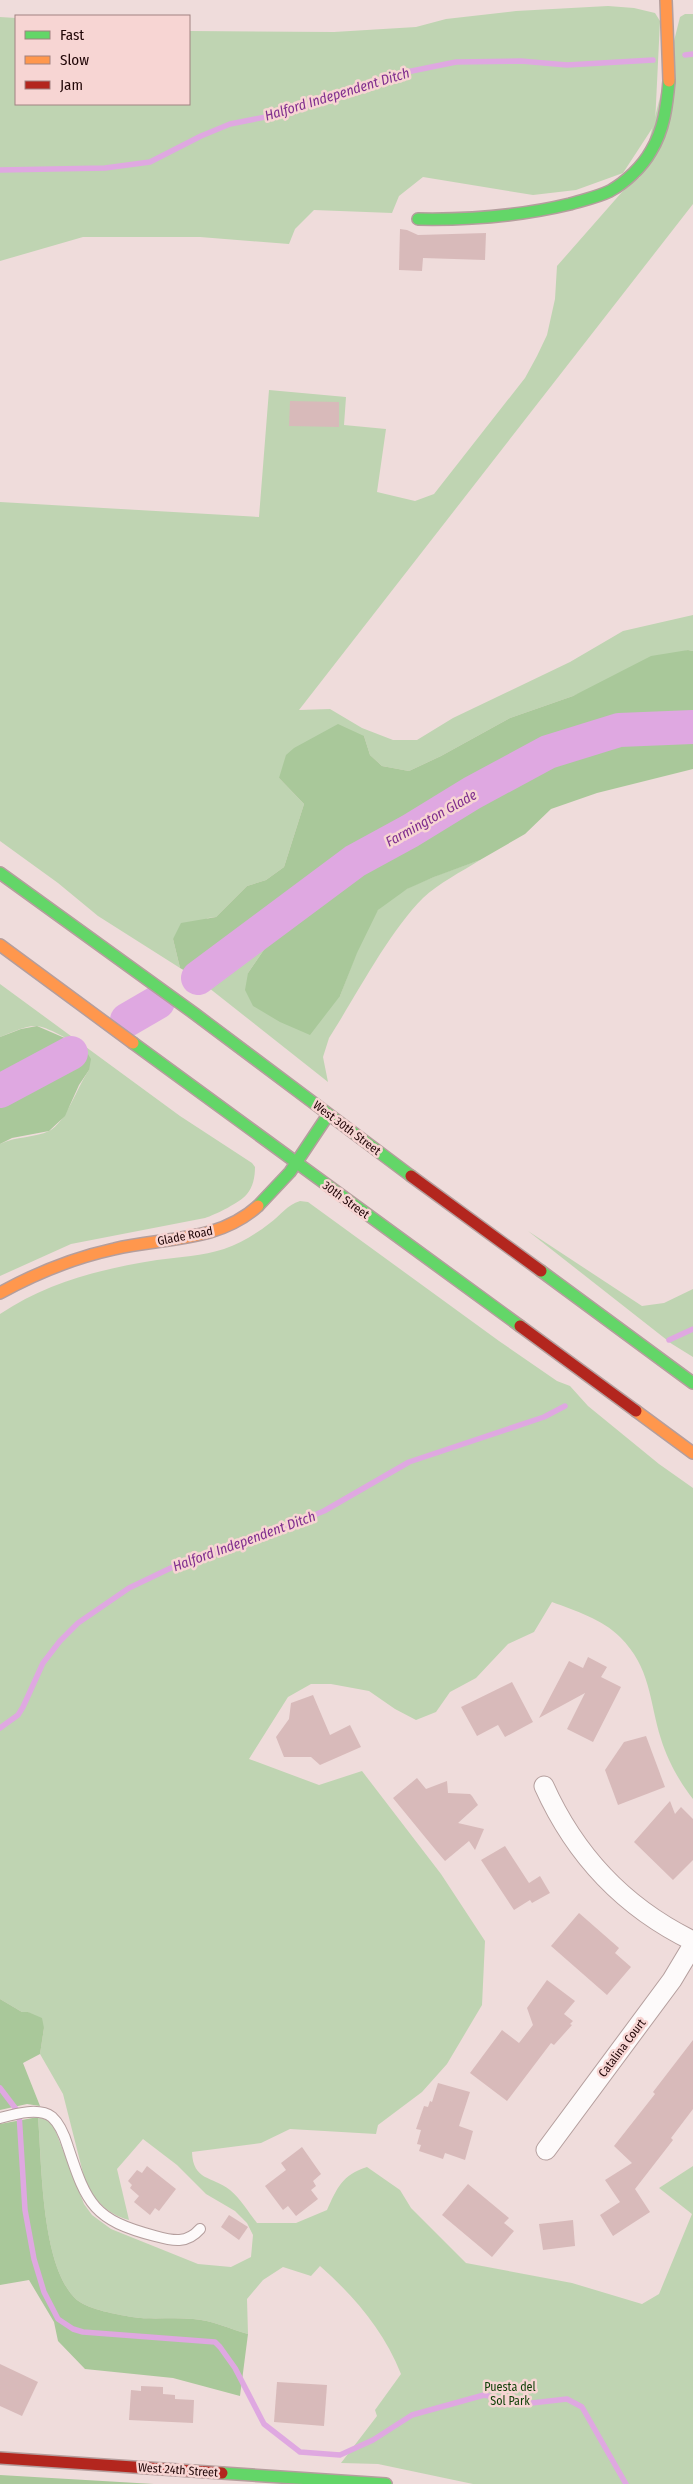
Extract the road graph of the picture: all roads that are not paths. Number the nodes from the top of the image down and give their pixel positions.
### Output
1 (666, 0) edge
2 (418, 219) dead end
3 (0, 873) edge
4 (0, 945) edge
5 (328, 1115) junction
6 (296, 1164) junction
7 (0, 1293) edge
8 (693, 1383) edge
9 (693, 1453) edge
10 (544, 1786) dead end
11 (693, 1943) edge
12 (0, 2118) edge
13 (546, 2150) dead end
14 (200, 2229) dead end
15 (0, 2458) edge
16 (386, 2484) edge

1 - 2 main road
3 - 5 main road, West 30th Street
4 - 6 main road, 30th Street
5 - 6 main road, Glade Road
5 - 8 main road, West 30th Street
6 - 7 main road, Glade Road
6 - 9 main road, 30th Street
10 - 11 street
11 - 13 street, Catalina Court
12 - 14 lane
15 - 16 main road, West 24th Street

